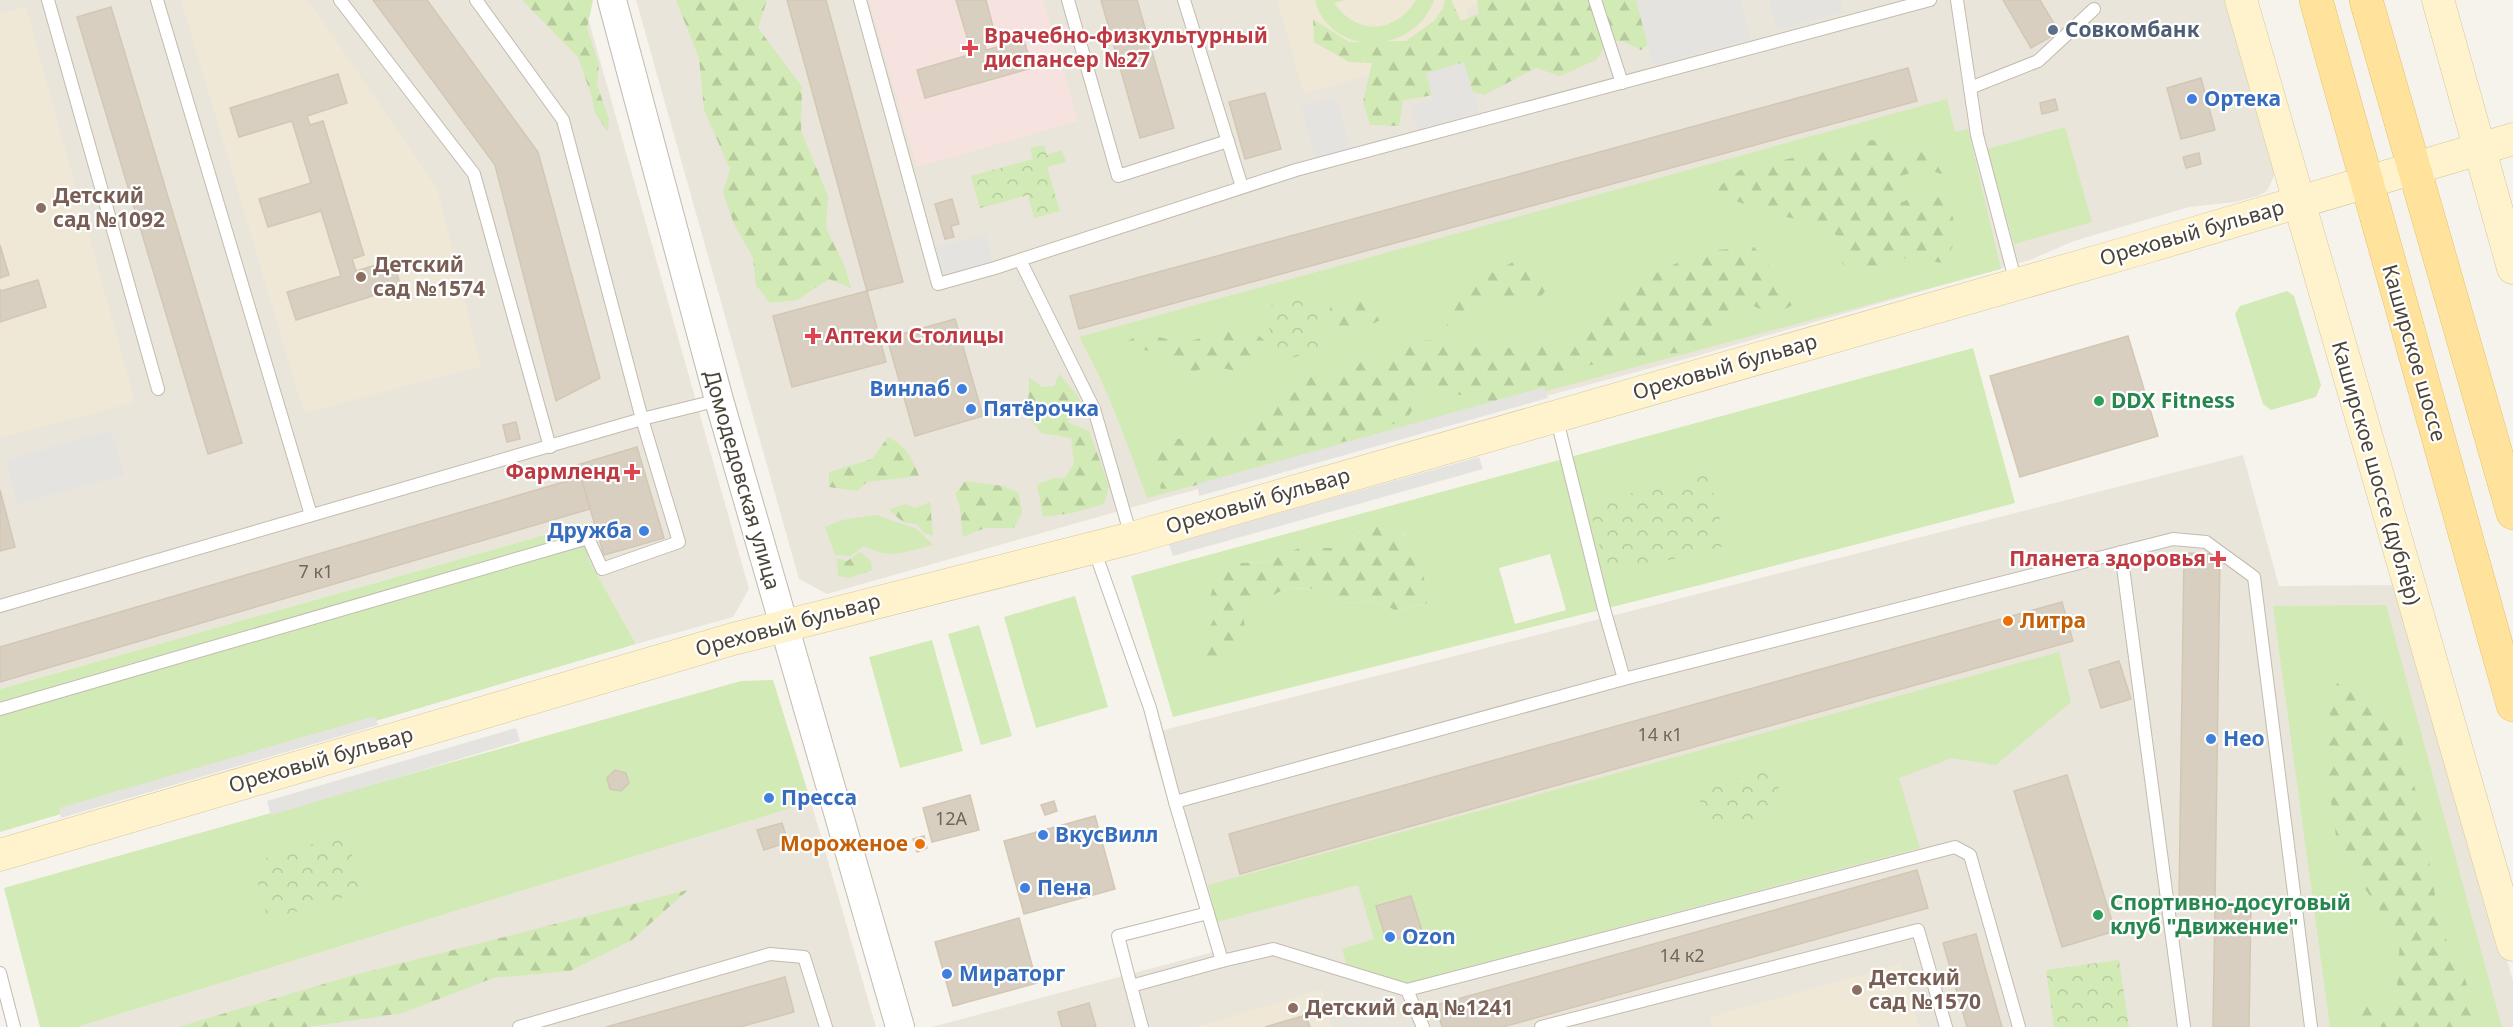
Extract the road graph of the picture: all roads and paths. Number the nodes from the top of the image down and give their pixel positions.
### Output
1 (48, 0) edge
2 (158, 0) edge
3 (340, 0) edge
4 (476, 0) edge
5 (612, 0) edge
6 (860, 0) edge
7 (1068, 0) edge
8 (1184, 0) edge
9 (1595, 0) edge
10 (1930, 0) edge
11 (1957, 0) edge
12 (2241, 0) edge
13 (2316, 0) edge
14 (2366, 0) edge
15 (2438, 0) edge
16 (2094, 9) dead end
17 (1622, 82) junction
18 (1970, 88) junction
19 (2513, 139) edge
20 (1228, 141) junction
21 (2479, 149) junction
22 (2414, 167) junction
23 (2366, 182) junction
24 (1242, 187) junction
25 (2297, 202) junction
26 (1020, 260) junction
27 (2513, 268) edge
28 (2016, 284) junction
29 (158, 389) dead end
30 (719, 400) junction
31 (1556, 415) junction
32 (642, 419) junction
33 (550, 447) junction
34 (2513, 513) edge
35 (311, 515) junction
36 (1132, 538) junction
37 (1093, 548) junction
38 (2121, 552) junction
39 (0, 606) edge
40 (783, 626) junction
41 (1624, 679) junction
42 (2513, 705) edge
43 (0, 709) edge
44 (1175, 802) junction
45 (0, 855) edge
46 (1208, 913) junction
47 (2513, 945) edge
48 (1222, 960) junction
49 (0, 973) edge
50 (1131, 986) junction
51 (1407, 990) junction
52 (14, 1027) edge
53 (519, 1027) edge
54 (826, 1027) edge
55 (900, 1027) edge
56 (1142, 1027) edge
57 (1423, 1027) edge
58 (1541, 1027) edge
59 (1946, 1027) edge
60 (2019, 1027) edge
61 (2184, 1027) edge
62 (2311, 1027) edge

1 - 29 lane
2 - 35 lane
3 - 33 lane
4 - 32 lane
5 - 30 street, Домодедовская улица
6 - 26 lane
7 - 20 lane
8 - 20 lane
9 - 17 lane
10 - 17 lane
11 - 18 lane
12 - 25 main road, Каширское шоссе (дублёр)
13 - 23 main road, Каширское шоссе
14 - 22 main road
15 - 21 main road
16 - 18 lane
17 - 24 lane
18 - 28 lane
19 - 21 main road, Ореховый бульвар
20 - 24 lane
21 - 22 main road, Ореховый бульвар
21 - 27 main road
22 - 23 main road, Ореховый бульвар
22 - 34 main road
23 - 25 main road, Ореховый бульвар
23 - 42 main road, Каширское шоссе
24 - 26 lane
25 - 28 main road, Ореховый бульвар
25 - 47 main road, Каширское шоссе (дублёр)
26 - 36 lane
28 - 31 main road, Ореховый бульвар
30 - 32 lane
30 - 40 street, Домодедовская улица
31 - 36 main road, Ореховый бульвар
31 - 41 lane
32 - 33 lane
32 - 43 lane
33 - 35 lane
35 - 39 lane
36 - 37 main road, Ореховый бульвар
37 - 40 main road, Ореховый бульвар
37 - 44 lane
38 - 41 lane
38 - 61 lane
38 - 62 lane
40 - 45 main road, Ореховый бульвар
40 - 55 street, Домодедовская улица
41 - 44 lane
44 - 46 lane
46 - 48 lane
46 - 50 lane
48 - 50 lane
48 - 51 lane
49 - 52 lane
50 - 56 lane
51 - 57 lane
51 - 60 lane
53 - 54 lane
58 - 59 lane

